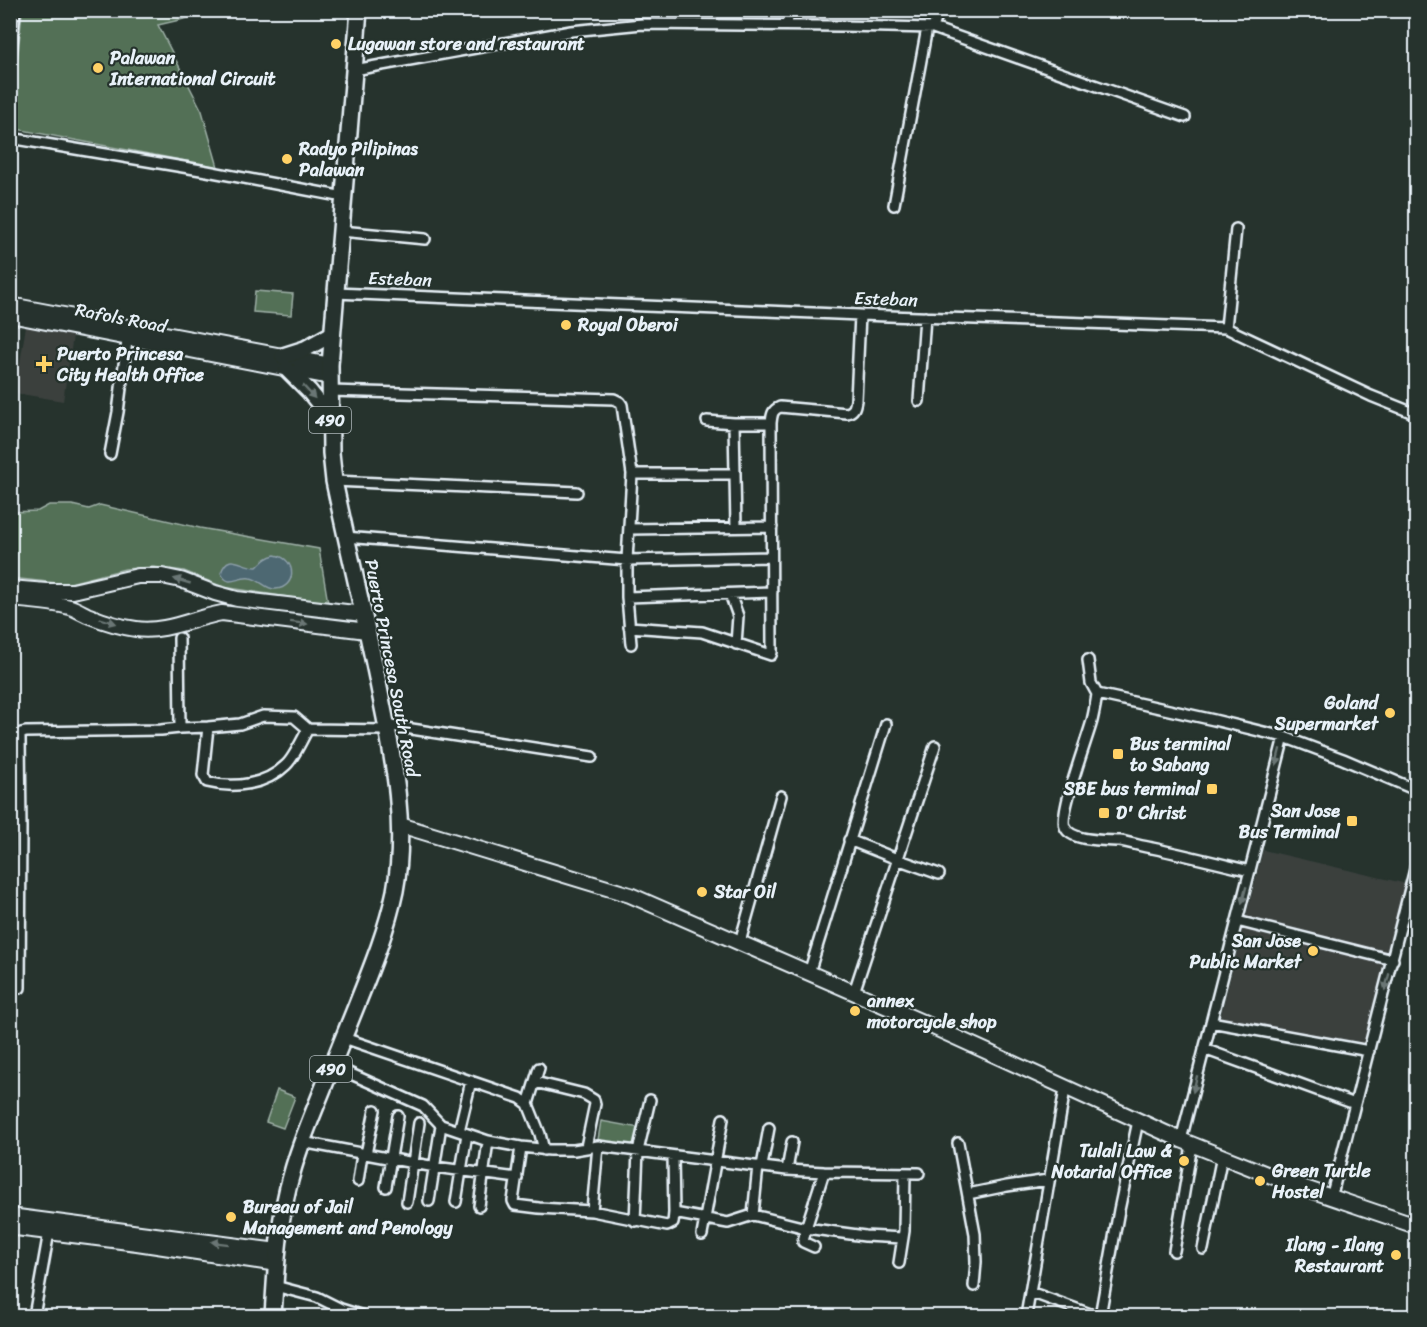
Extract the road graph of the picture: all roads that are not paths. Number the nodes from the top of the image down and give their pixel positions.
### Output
1 (15, 10) edge
2 (359, 10) edge
3 (789, 10) edge
4 (939, 10) edge
5 (788, 25) junction
6 (930, 28) junction
7 (12, 40) edge
8 (10, 65) edge
9 (354, 70) junction
10 (1185, 117) dead end
11 (10, 138) edge
12 (344, 196) junction
13 (894, 206) dead end
14 (1236, 229) dead end
15 (341, 231) junction
16 (425, 239) dead end
17 (335, 293) junction
18 (10, 305) edge
19 (10, 315) edge
20 (860, 315) junction
21 (925, 317) junction
22 (1226, 328) junction
23 (128, 332) junction
24 (332, 334) junction
25 (285, 362) junction
26 (330, 378) junction
27 (919, 401) dead end
28 (1416, 414) edge
29 (330, 417) junction
30 (707, 421) dead end
31 (734, 423) junction
32 (771, 423) junction
33 (110, 454) dead end
34 (632, 474) junction
35 (735, 474) junction
36 (334, 481) junction
37 (577, 492) dead end
38 (736, 526) junction
39 (772, 527) junction
40 (628, 529) junction
41 (345, 537) junction
42 (771, 557) junction
43 (627, 560) junction
44 (10, 588) edge
45 (73, 591) junction
46 (772, 592) junction
47 (216, 593) junction
48 (730, 594) junction
49 (627, 597) junction
50 (10, 599) edge
51 (72, 608) junction
52 (363, 614) junction
53 (212, 615) junction
54 (629, 627) junction
55 (367, 631) junction
56 (179, 638) dead end
57 (631, 644) dead end
58 (736, 644) junction
59 (1088, 660) dead end
60 (1097, 694) junction
61 (886, 724) dead end
62 (208, 727) junction
63 (387, 727) junction
64 (180, 728) junction
65 (308, 729) junction
66 (1284, 737) junction
67 (935, 746) dead end
68 (592, 757) dead end
69 (1416, 790) edge
70 (781, 796) dead end
71 (400, 825) junction
72 (21, 828) junction
73 (10, 829) edge
74 (849, 840) junction
75 (897, 859) junction
76 (1416, 865) edge
77 (1250, 872) junction
78 (939, 874) dead end
79 (10, 880) edge
80 (14, 899) edge
81 (1237, 921) junction
82 (740, 942) junction
83 (1393, 960) junction
84 (809, 973) junction
85 (20, 988) dead end
86 (854, 992) junction
87 (1211, 1022) junction
88 (344, 1038) junction
89 (1204, 1049) junction
90 (1369, 1051) junction
91 (333, 1065) junction
92 (539, 1068) dead end
93 (471, 1081) junction
94 (535, 1082) junction
95 (1065, 1089) junction
96 (650, 1100) dead end
97 (528, 1104) junction
98 (1355, 1104) junction
99 (375, 1110) dead end
100 (398, 1116) dead end
101 (723, 1119) dead end
102 (1138, 1121) junction
103 (419, 1123) dead end
104 (441, 1125) junction
105 (769, 1128) dead end
106 (463, 1132) junction
107 (488, 1141) junction
108 (302, 1142) junction
109 (792, 1142) dead end
110 (958, 1143) dead end
111 (1186, 1143) junction
112 (598, 1146) junction
113 (521, 1147) junction
114 (586, 1147) junction
115 (544, 1150) junction
116 (639, 1151) junction
117 (364, 1154) junction
118 (673, 1156) junction
119 (1222, 1156) junction
120 (390, 1158) junction
121 (716, 1162) junction
122 (412, 1163) junction
123 (760, 1166) junction
124 (435, 1167) junction
125 (787, 1170) junction
126 (461, 1171) junction
127 (824, 1172) junction
128 (919, 1173) dead end
129 (483, 1174) junction
130 (905, 1174) junction
131 (517, 1178) junction
132 (1048, 1180) junction
133 (358, 1181) dead end
134 (386, 1187) dead end
135 (968, 1194) junction
136 (1331, 1198) junction
137 (429, 1201) dead end
138 (407, 1202) dead end
139 (456, 1202) dead end
140 (479, 1206) dead end
141 (592, 1211) junction
142 (674, 1214) junction
143 (753, 1215) junction
144 (10, 1216) edge
145 (704, 1218) junction
146 (635, 1221) junction
147 (1416, 1226) edge
148 (806, 1228) junction
149 (10, 1230) edge
150 (49, 1232) junction
151 (702, 1235) dead end
152 (903, 1238) junction
153 (814, 1247) dead end
154 (1203, 1249) dead end
155 (1174, 1251) dead end
156 (277, 1258) junction
157 (899, 1263) dead end
158 (275, 1286) junction
159 (974, 1286) dead end
160 (1030, 1292) junction
161 (34, 1317) edge
162 (273, 1317) edge
163 (363, 1317) edge
164 (1026, 1317) edge
165 (1098, 1317) edge

1 - 7 street
2 - 9 main road, Puerto Princesa South Road / 490
3 - 5 street
4 - 6 street
5 - 6 street
5 - 9 street
6 - 10 street
6 - 13 street
7 - 8 street
9 - 12 main road, Puerto Princesa South Road / 490
11 - 12 street
12 - 15 main road, Puerto Princesa South Road / 490
14 - 22 street
15 - 16 street
15 - 17 main road, Puerto Princesa South Road / 490
17 - 20 street, Esteban
17 - 24 main road, Puerto Princesa South Road / 490
18 - 23 street, Rafols Road
19 - 23 street, Rafols Road
20 - 21 street, Esteban
20 - 32 street
21 - 22 street, Esteban
21 - 27 street
22 - 28 street, Esteban
23 - 25 street, Rafols Road
23 - 33 street
24 - 25 main road
24 - 26 main road, Puerto Princesa South Road / 490
25 - 26 street, Rafols Road
25 -> 29 main road
26 - 29 main road, Puerto Princesa South Road / 490
26 - 34 street
29 - 36 main road, Puerto Princesa South Road / 490
30 - 31 street
31 - 32 street
31 - 35 street
32 - 39 street
34 - 35 street
34 - 40 street
35 - 38 street
36 - 37 street
36 - 41 main road, Puerto Princesa South Road / 490
38 - 39 street
38 - 40 street
39 - 42 street
40 - 43 street
41 - 43 street
41 - 52 main road, Puerto Princesa South Road / 490
42 - 43 street
42 - 46 street
43 - 49 street
44 - 45 street
47 -> 45 street
45 - 51 street
46 - 48 street
46 - 58 street
47 - 52 street
47 - 53 street
48 - 49 street
48 - 58 street
49 - 54 street
50 - 51 street
51 -> 53 street
52 - 55 main road, Puerto Princesa South Road / 490
53 -> 55 street
54 - 57 street
54 - 58 street
55 - 63 main road, Puerto Princesa South Road / 490
56 - 64 street
59 - 60 street
60 - 66 street
60 - 77 street
61 - 74 street
62 - 64 street
62 - 65 street
62 - 65 street
63 - 65 street
63 - 68 street
63 - 71 main road, Puerto Princesa South Road / 490
64 - 72 street
66 - 69 street
66 -> 77 street
67 - 75 street
70 - 82 street
71 - 82 street
71 - 88 main road, Puerto Princesa South Road / 490
72 - 73 street
72 - 80 street
74 - 75 street
74 - 84 street
75 - 78 street
75 - 86 street
76 - 83 street
77 -> 81 street
79 - 80 street
80 - 85 street
81 - 83 street
81 - 87 street
82 - 84 street
83 -> 90 street
84 - 86 street
86 - 95 street
87 - 89 street
87 - 90 street
88 - 91 main road, Puerto Princesa South Road / 490
88 - 93 street
89 - 98 street
89 -> 111 street
90 - 98 street
91 - 104 street
91 - 108 main road, Puerto Princesa South Road / 490
92 - 94 street
93 - 97 street
93 - 106 street
94 - 97 street
94 - 114 street
95 - 102 street
95 - 132 street
96 - 116 street
97 - 115 street
98 - 136 street
99 - 117 street
100 - 120 street
101 - 121 street
102 - 111 street
102 - 165 street
103 - 122 street
104 - 106 street
104 - 124 street
105 - 123 street
106 - 107 street
106 - 126 street
107 - 113 street
107 - 129 street
108 - 117 street
108 - 156 main road, Puerto Princesa South Road / 490
109 - 125 street
110 - 135 street
111 - 119 street
111 - 155 street
112 - 114 street
112 - 116 street
112 - 141 street
113 - 115 street
113 - 131 street
114 - 115 street
116 - 118 street
116 - 146 street
117 - 120 street
117 - 133 street
118 - 121 street
118 - 142 street
119 - 136 street
119 - 154 street
120 - 122 street
120 - 134 street
121 - 123 street
121 - 145 street
122 - 124 street
122 - 138 street
123 - 125 street
123 - 143 street
124 - 126 street
124 - 137 street
125 - 127 street
126 - 129 street
126 - 139 street
127 - 130 street
127 - 148 street
128 - 130 street
129 - 131 street
129 - 140 street
130 - 152 street
131 - 141 street
132 - 135 street
132 - 160 street
135 - 159 street
136 - 147 street
141 - 146 street
142 - 145 street
142 - 146 street
143 - 145 street
143 - 148 street
156 -> 144 street
145 - 151 street
148 - 152 street
148 - 153 street
149 - 150 street
150 - 156 street
150 - 161 street
152 - 157 street
156 - 158 main road, Puerto Princesa South Road / 490
158 - 162 main road, Puerto Princesa South Road / 490
158 - 163 street
160 - 164 street
160 - 165 street

